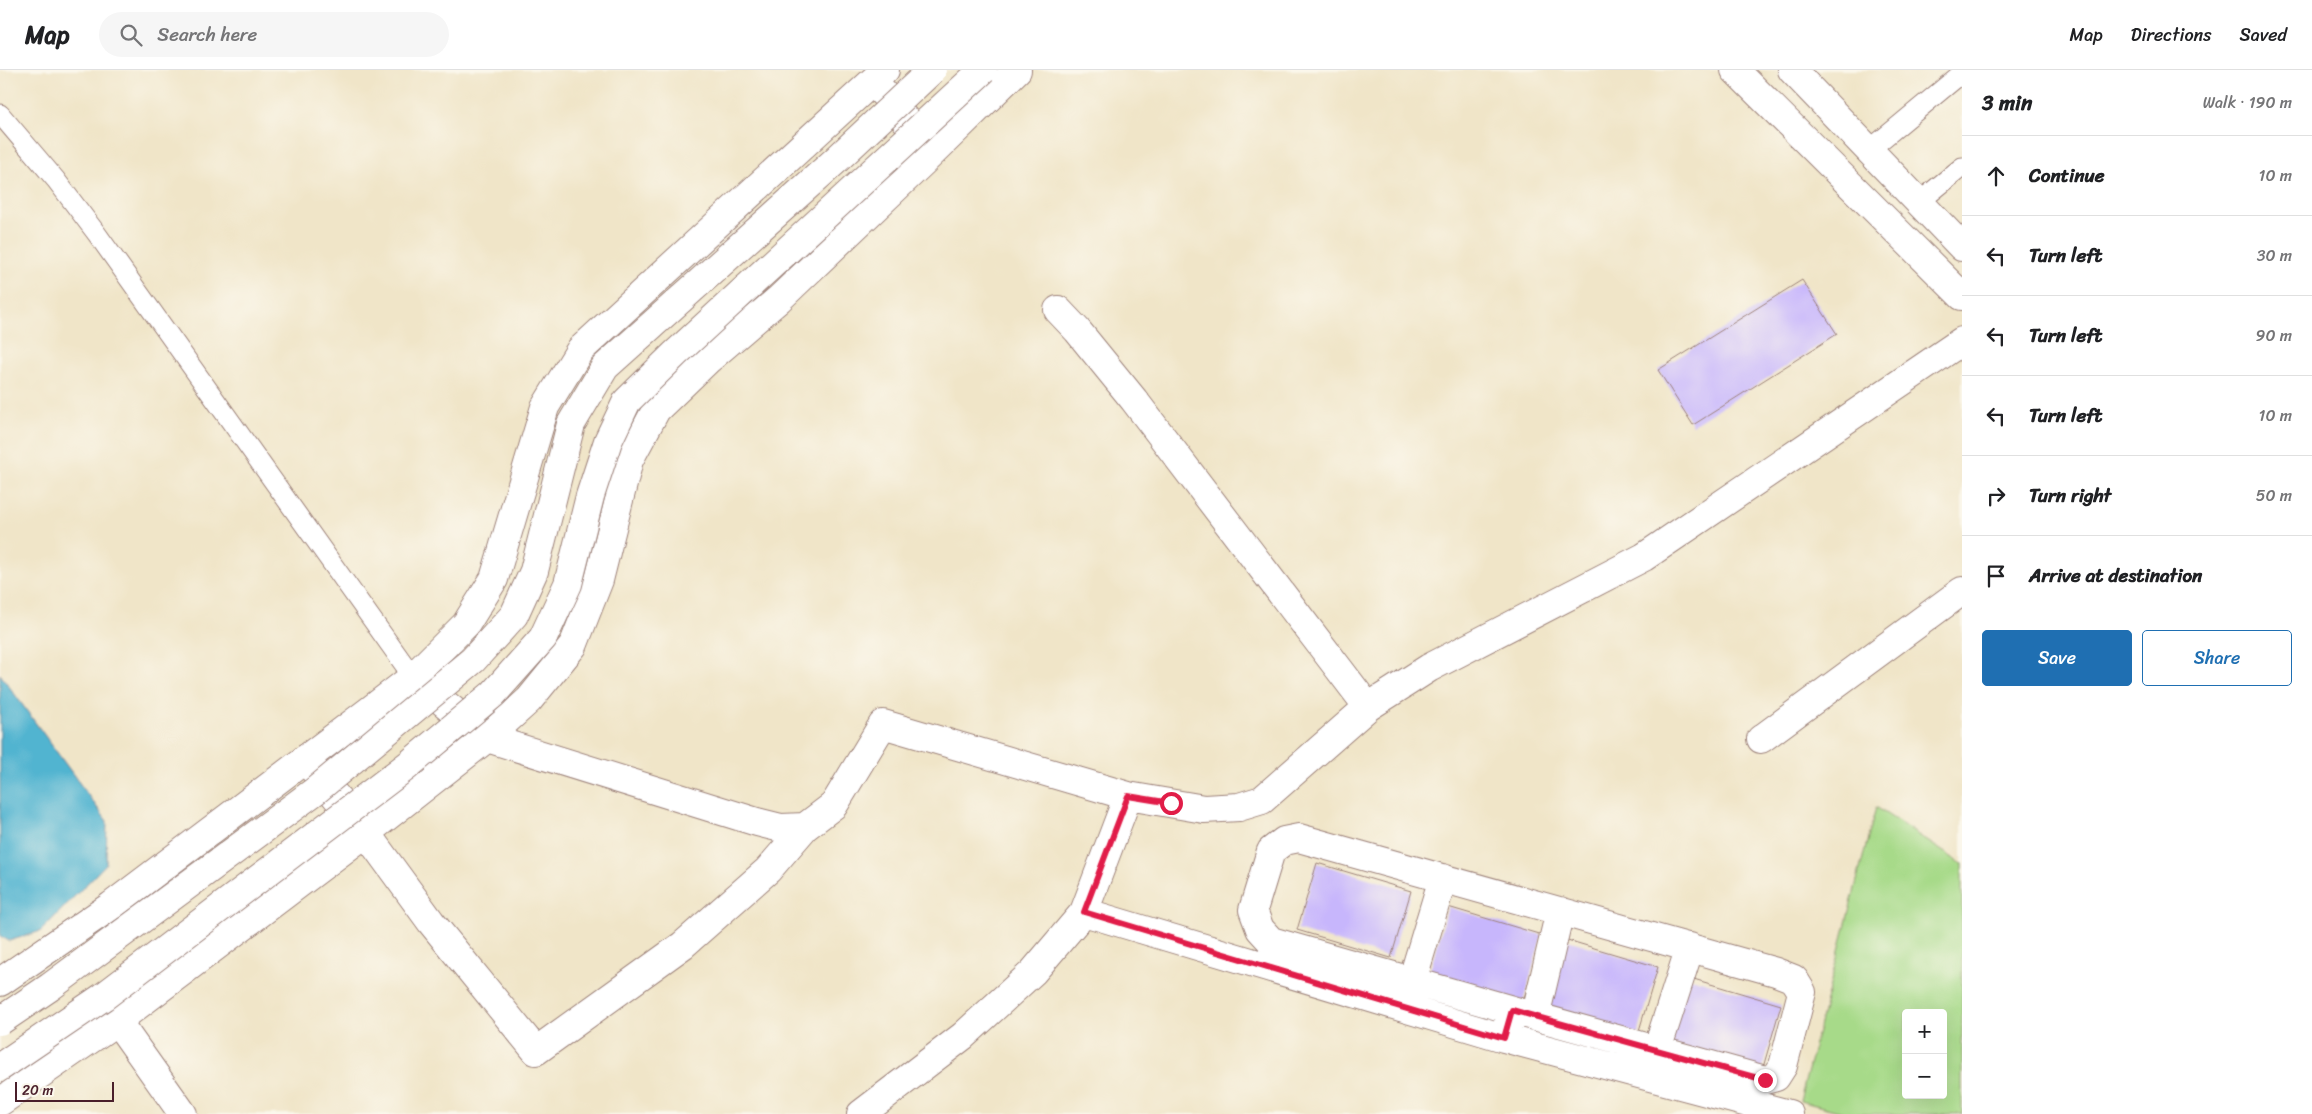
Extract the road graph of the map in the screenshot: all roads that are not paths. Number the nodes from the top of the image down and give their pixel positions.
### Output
1 (932, 70) edge
2 (983, 70) edge
3 (1017, 70) edge
4 (1735, 70) edge
5 (1792, 70) edge
6 (1962, 73) edge
7 (879, 76) edge
8 (0, 114) edge
9 (1868, 150) junction
10 (933, 153) junction
11 (1962, 168) edge
12 (1918, 203) junction
13 (1962, 247) edge
14 (1962, 296) edge
15 (1058, 310) dead end
16 (1962, 341) edge
17 (1962, 591) edge
18 (413, 677) junction
19 (1368, 707) junction
20 (487, 738) junction
21 (1761, 739) dead end
22 (305, 759) junction
23 (1128, 796) junction
24 (805, 827) junction
25 (366, 833) junction
26 (1443, 878) junction
27 (1560, 911) junction
28 (1084, 912) junction
29 (1690, 947) junction
30 (1412, 981) junction
31 (0, 982) edge
32 (1524, 1014) junction
33 (0, 1021) edge
34 (117, 1021) junction
35 (1504, 1038) junction
36 (1657, 1050) junction
37 (0, 1067) edge
38 (0, 1102) edge
39 (184, 1114) edge
40 (861, 1114) edge
41 (1789, 1114) edge

1 - 33 main road, bridge
2 - 37 main road, bridge
3 - 10 main road
4 - 14 main road
5 - 9 main road
6 - 9 lane
7 - 10 main road
7 - 18 main road
8 - 18 lane
9 - 12 main road
10 - 20 main road
11 - 12 lane
12 - 13 main road
15 - 19 main road
16 - 19 main road
17 - 21 main road
18 - 20 main road
18 - 22 main road
19 - 23 main road
20 - 24 main road
20 - 25 main road
22 - 25 main road
22 - 31 main road
23 - 24 main road
23 - 28 main road
24 - 25 main road
25 - 34 main road
26 - 27 main road
26 - 30 main road
26 - 30 main road
27 - 29 main road
27 - 32 main road
28 - 35 main road
28 - 40 main road
29 - 36 main road
29 - 36 main road
30 - 32 main road
32 - 35 main road
32 - 36 main road
34 - 38 main road
34 - 39 main road
35 - 41 main road

